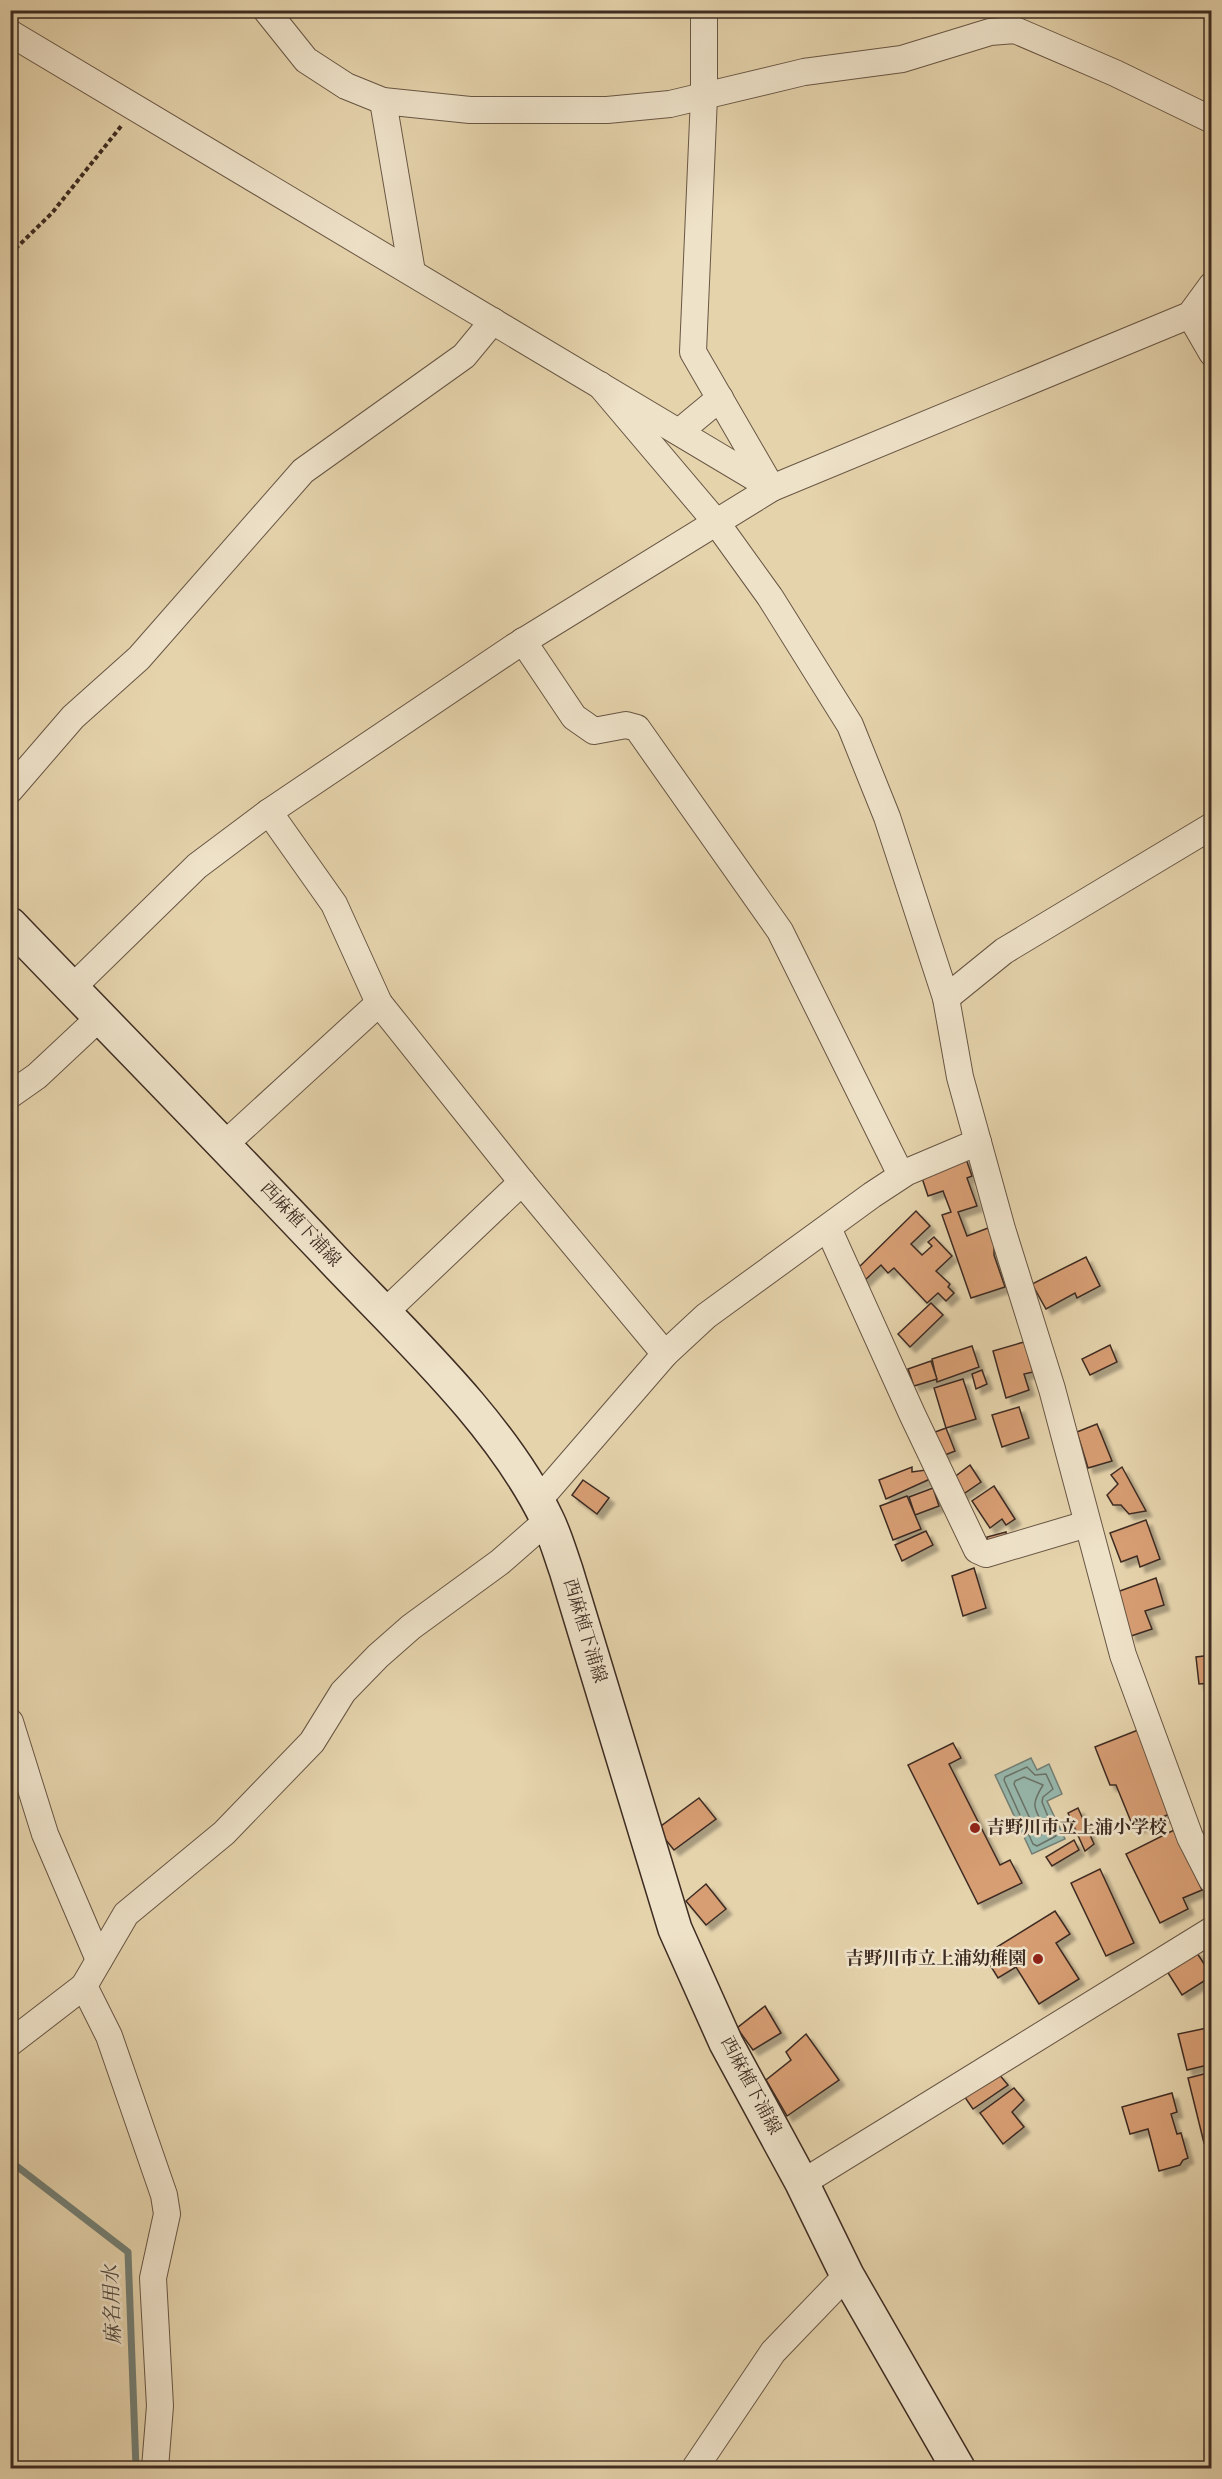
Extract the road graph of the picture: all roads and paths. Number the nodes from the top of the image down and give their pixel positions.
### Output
1 (266, 10) edge
2 (704, 10) edge
3 (10, 33) edge
4 (704, 97) junction
5 (384, 101) junction
6 (136, 108) junction
7 (1212, 120) edge
8 (10, 254) edge
9 (412, 272) junction
10 (1212, 285) edge
11 (1191, 315) junction
12 (493, 321) junction
13 (1212, 353) edge
14 (600, 385) junction
15 (720, 398) junction
16 (679, 432) junction
17 (772, 488) junction
18 (716, 522) junction
19 (524, 641) junction
20 (10, 790) edge
21 (269, 812) junction
22 (1212, 826) edge
23 (10, 924) edge
24 (72, 988) junction
25 (946, 998) junction
26 (379, 1003) junction
27 (100, 1017) junction
28 (10, 1095) edge
29 (978, 1142) junction
30 (224, 1145) junction
31 (901, 1176) junction
32 (522, 1182) junction
33 (828, 1228) junction
34 (384, 1313) junction
35 (665, 1354) junction
36 (542, 1511) junction
37 (1087, 1524) junction
38 (10, 1722) edge
39 (1212, 1880) edge
40 (1212, 1930) edge
41 (99, 1960) junction
42 (84, 1986) junction
43 (10, 2043) edge
44 (802, 2183) junction
45 (847, 2275) junction
46 (155, 2469) edge
47 (695, 2469) edge
48 (958, 2469) edge

1 - 5 street
2 - 4 street
3 - 6 street
4 - 5 street
4 - 7 street
4 - 15 street
5 - 9 street
6 - 8 path
6 - 9 street
9 - 12 street
10 - 11 street
11 - 13 street
11 - 17 street
12 - 14 street
12 - 20 street
14 - 16 street
14 - 18 street
15 - 16 street
15 - 17 street
16 - 17 street
17 - 18 street
18 - 19 street
18 - 25 street
19 - 21 street
19 - 31 street
21 - 24 street
21 - 26 street
22 - 25 street
23 - 24 main road, 西麻植下浦線
24 - 27 main road, 西麻植下浦線
25 - 29 street
26 - 30 street
26 - 32 street
27 - 28 street
27 - 30 main road, 西麻植下浦線
29 - 31 street
29 - 37 street
30 - 34 main road, 西麻植下浦線
31 - 33 street
32 - 34 street
32 - 35 street
33 - 35 street
33 - 37 street
34 - 36 main road, 西麻植下浦線
35 - 36 street
36 - 41 street
36 - 44 main road, 西麻植下浦線
37 - 39 street
38 - 41 street
40 - 44 street
41 - 42 street
42 - 43 street
42 - 46 street
44 - 45 main road, 西麻植下浦線
45 - 47 street
45 - 48 main road, 西麻植下浦線

